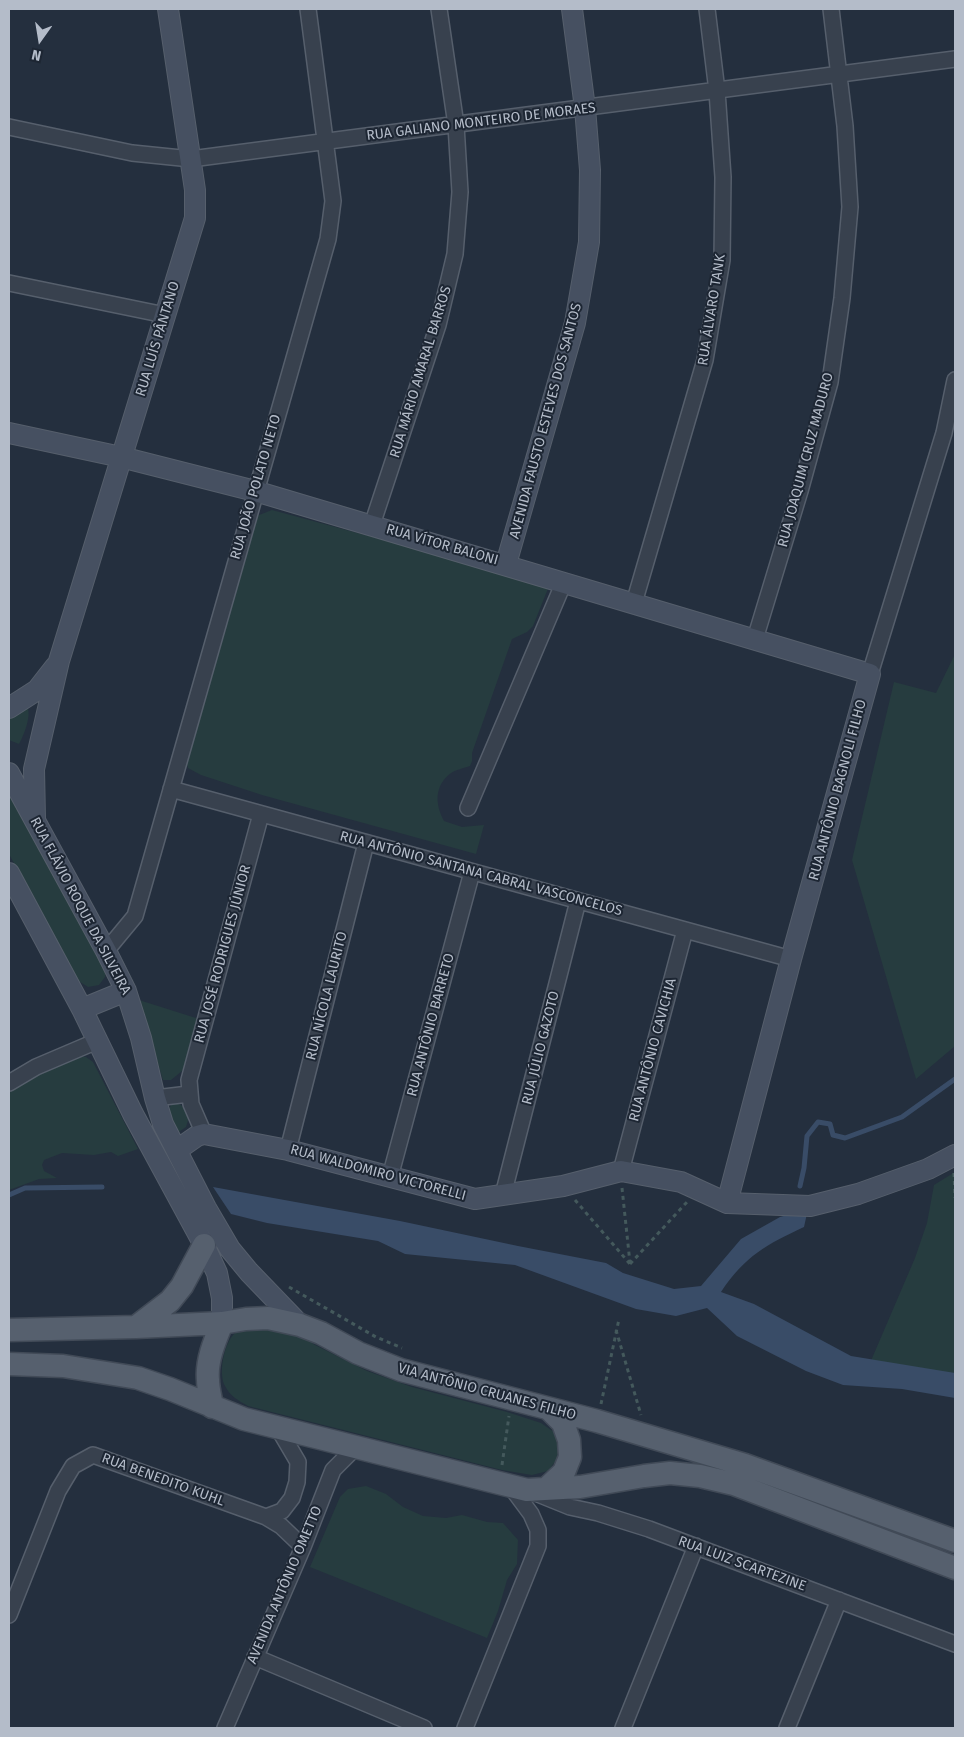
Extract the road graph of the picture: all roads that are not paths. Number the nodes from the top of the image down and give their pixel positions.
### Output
1 (168, 9) edge
2 (308, 9) edge
3 (439, 9) edge
4 (572, 9) edge
5 (707, 9) edge
6 (830, 9) edge
7 (955, 59) edge
8 (839, 75) junction
9 (717, 91) junction
10 (585, 108) junction
11 (456, 125) junction
12 (9, 127) edge
13 (326, 142) junction
14 (191, 159) junction
15 (9, 283) edge
16 (165, 315) junction
17 (955, 380) edge
18 (10, 434) edge
19 (121, 456) junction
20 (255, 491) junction
21 (372, 525) junction
22 (506, 564) junction
23 (564, 582) junction
24 (634, 603) junction
25 (755, 639) junction
26 (59, 661) junction
27 (870, 674) junction
28 (9, 708) edge
29 (9, 773) edge
30 (171, 790) junction
31 (468, 808) dead end
32 (261, 814) junction
33 (34, 819) junction
34 (366, 842) junction
35 (472, 872) junction
36 (11, 882) edge
37 (578, 900) junction
38 (685, 930) junction
39 (106, 951) junction
40 (791, 959) junction
41 (126, 991) junction
42 (82, 1009) junction
43 (97, 1041) junction
44 (9, 1083) edge
45 (189, 1094) junction
46 (155, 1098) junction
47 (204, 1134) junction
48 (177, 1150) junction
49 (288, 1150) junction
50 (955, 1155) edge
51 (621, 1171) junction
52 (390, 1177) junction
53 (503, 1194) junction
54 (727, 1202) junction
55 (204, 1245) junction
56 (222, 1323) junction
57 (300, 1325) junction
58 (136, 1327) junction
59 (9, 1330) edge
60 (9, 1364) edge
61 (212, 1407) junction
62 (549, 1409) junction
63 (278, 1428) junction
64 (355, 1448) junction
65 (522, 1484) junction
66 (266, 1517) junction
67 (955, 1541) edge
68 (696, 1546) junction
69 (303, 1547) junction
70 (955, 1568) edge
71 (13, 1592) edge
72 (840, 1600) junction
73 (9, 1615) edge
74 (955, 1644) edge
75 (255, 1657) junction
76 (225, 1728) edge
77 (424, 1728) edge
78 (465, 1728) edge
79 (623, 1728) edge
80 (788, 1728) edge

1 - 14 street, RUA LUÍS PÂNTANO
2 - 13 street, RUA JOÃO POLATO NETO
3 - 11 street, RUA MÁRIO AMARAL BARROS
4 - 10 street, AVENIDA FAUSTO ESTEVES DOS SANTOS
5 - 9 street, RUA ÁLVARO TANK
6 - 8 street, RUA JOAQUIM CRUZ MADURO
7 - 8 street, RUA GALIANO MONTEIRO DE MORAES
8 - 9 street, RUA GALIANO MONTEIRO DE MORAES
8 - 25 street, RUA JOAQUIM CRUZ MADURO
9 - 10 street, RUA GALIANO MONTEIRO DE MORAES
9 - 24 street, RUA ÁLVARO TANK
10 - 11 street, RUA GALIANO MONTEIRO DE MORAES
10 - 22 street, AVENIDA FAUSTO ESTEVES DOS SANTOS
11 - 13 street, RUA GALIANO MONTEIRO DE MORAES
11 - 21 street, RUA MÁRIO AMARAL BARROS
12 - 14 street, RUA GALIANO MONTEIRO DE MORAES
13 - 14 street, RUA GALIANO MONTEIRO DE MORAES
13 - 20 street, RUA JOÃO POLATO NETO
14 - 16 street, RUA LUÍS PÂNTANO
15 - 16 street
16 - 19 street, RUA LUÍS PÂNTANO
17 - 27 street, RUA ANTÔNIO BAGNOLI FILHO
18 - 19 street, RUA VÍTOR BALONI
19 - 20 street, RUA VÍTOR BALONI
19 - 26 street, RUA LUÍS PÂNTANO
20 - 21 street, RUA VÍTOR BALONI
20 - 30 street, RUA JOÃO POLATO NETO
21 - 22 street, RUA VÍTOR BALONI
22 - 23 street, RUA VÍTOR BALONI
23 - 24 street, RUA VÍTOR BALONI
23 - 31 street
24 - 25 street, RUA VÍTOR BALONI
25 - 27 street, RUA VÍTOR BALONI
26 - 28 street, RUA LUÍS PÂNTANO
26 - 33 street, RUA LUÍS PÂNTANO
27 - 40 street, RUA ANTÔNIO BAGNOLI FILHO
29 - 33 street, RUA FLÁVIO ROQUE DA SILVEIRA
30 - 32 street, RUA ANTÔNIO SANTANA CABRAL VASCONCELOS
30 - 39 street, RUA JOÃO POLATO NETO
32 - 34 street, RUA ANTÔNIO SANTANA CABRAL VASCONCELOS
32 - 45 street, RUA JOSÉ RODRIGUES JÚNIOR
33 - 39 street, RUA FLÁVIO ROQUE DA SILVEIRA
34 - 35 street, RUA ANTÔNIO SANTANA CABRAL VASCONCELOS
34 - 49 street, RUA NÍCOLA LAURITO
35 - 37 street, RUA ANTÔNIO SANTANA CABRAL VASCONCELOS
35 - 52 street, RUA ANTÔNIO BARRETO
36 - 42 street
37 - 38 street, RUA ANTÔNIO SANTANA CABRAL VASCONCELOS
37 - 53 street, RUA JÚLIO GAZOTO
38 - 40 street, RUA ANTÔNIO SANTANA CABRAL VASCONCELOS
38 - 51 street, RUA ANTÔNIO CAVICHIA
39 - 41 street, RUA FLÁVIO ROQUE DA SILVEIRA
40 - 54 street, RUA ANTÔNIO BAGNOLI FILHO
41 - 42 street
41 - 46 street, RUA FLÁVIO ROQUE DA SILVEIRA
42 - 43 street
43 - 44 street
43 - 55 street
45 - 46 street
45 - 47 street, RUA JOSÉ RODRIGUES JÚNIOR
46 - 48 street, RUA FLÁVIO ROQUE DA SILVEIRA
47 - 48 street
47 - 49 street, RUA WALDOMIRO VICTORELLI
48 - 57 street, RUA FLÁVIO ROQUE DA SILVEIRA
49 - 52 street, RUA WALDOMIRO VICTORELLI
50 - 54 street, RUA WALDOMIRO VICTORELLI
51 - 53 street, RUA WALDOMIRO VICTORELLI
51 - 54 street, RUA WALDOMIRO VICTORELLI
52 - 53 street, RUA WALDOMIRO VICTORELLI
55 - 56 street
55 - 58 main road
56 - 57 main road, VIA ANTÔNIO CRUANES FILHO
56 - 58 main road, VIA ANTÔNIO CRUANES FILHO
56 - 61 main road
57 - 62 main road, VIA ANTÔNIO CRUANES FILHO
58 - 59 main road, VIA ANTÔNIO CRUANES FILHO
60 - 61 main road
61 - 63 main road
62 - 65 main road
62 - 67 main road, VIA ANTÔNIO CRUANES FILHO
63 - 64 main road
63 - 66 street
64 - 65 main road
64 - 69 street, AVENIDA ANTÔNIO OMETTO
65 - 68 street, RUA LUIZ SCARTEZINE
65 - 70 main road
65 - 78 street
66 - 69 street, RUA BENEDITO KUHL
66 - 71 street, RUA BENEDITO KUHL
68 - 72 street, RUA LUIZ SCARTEZINE
68 - 79 street
69 - 75 street, AVENIDA ANTÔNIO OMETTO
71 - 73 street, RUA BENEDITO KUHL
72 - 74 street, RUA LUIZ SCARTEZINE
72 - 80 street
75 - 76 street, AVENIDA ANTÔNIO OMETTO
75 - 77 street

